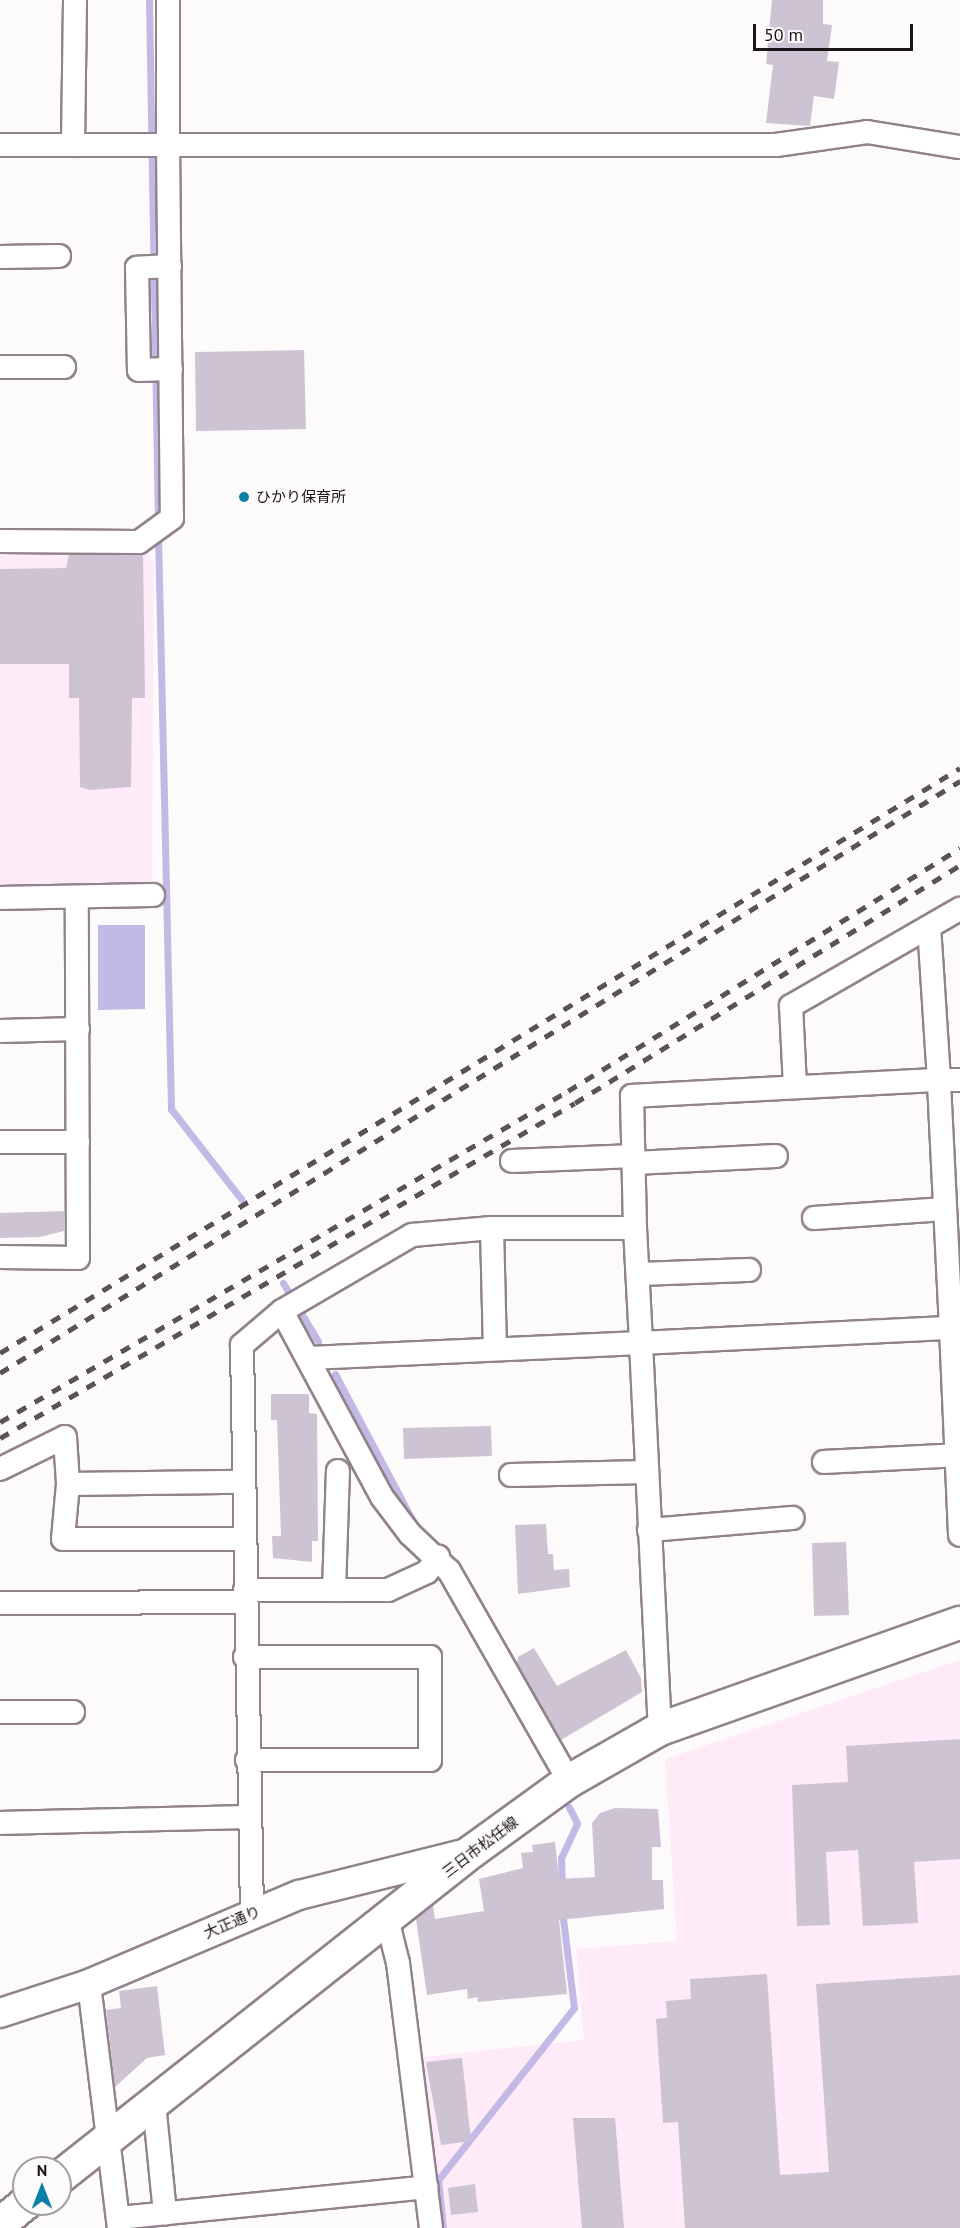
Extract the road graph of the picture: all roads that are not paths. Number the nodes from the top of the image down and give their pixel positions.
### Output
1 (75, 0) edge
2 (168, 0) edge
3 (0, 145) edge
4 (73, 145) junction
5 (156, 145) junction
6 (960, 147) edge
7 (60, 256) dead end
8 (0, 257) edge
9 (170, 266) junction
10 (0, 367) edge
11 (64, 367) dead end
12 (171, 369) junction
13 (0, 541) edge
14 (153, 896) dead end
15 (77, 897) junction
16 (0, 898) edge
17 (960, 909) edge
18 (929, 927) junction
19 (78, 1029) junction
20 (0, 1031) edge
21 (949, 1080) edge
22 (795, 1087) junction
23 (0, 1142) edge
24 (78, 1142) junction
25 (776, 1156) dead end
26 (634, 1160) junction
27 (512, 1161) dead end
28 (945, 1209) junction
29 (814, 1218) dead end
30 (492, 1228) junction
31 (635, 1228) junction
32 (0, 1257) edge
33 (749, 1270) dead end
34 (638, 1274) junction
35 (282, 1311) junction
36 (951, 1329) junction
37 (641, 1343) junction
38 (495, 1349) junction
39 (309, 1358) junction
40 (958, 1455) edge
41 (824, 1462) dead end
42 (0, 1469) edge
43 (338, 1471) dead end
44 (647, 1472) junction
45 (512, 1475) dead end
46 (243, 1482) junction
47 (68, 1484) junction
48 (793, 1518) dead end
49 (649, 1530) junction
50 (960, 1535) edge
51 (244, 1539) junction
52 (438, 1557) junction
53 (334, 1590) junction
54 (245, 1596) junction
55 (0, 1603) edge
56 (960, 1623) edge
57 (246, 1657) junction
58 (0, 1712) edge
59 (73, 1712) dead end
60 (660, 1729) junction
61 (247, 1760) junction
62 (569, 1781) junction
63 (247, 1817) junction
64 (0, 1822) edge
65 (471, 1852) junction
66 (252, 1913) junction
67 (387, 1919) junction
68 (89, 1984) junction
69 (0, 2013) edge
70 (154, 2103) junction
71 (108, 2139) junction
72 (72, 2168) edge
73 (426, 2187) junction
74 (165, 2213) junction
75 (12, 2214) edge
76 (119, 2223) edge
77 (0, 2224) edge
78 (431, 2228) edge

1 - 4 street
2 - 5 street
3 - 4 street
4 - 5 street
5 - 6 street
5 - 9 street
7 - 8 street
9 - 12 street
9 - 12 street
10 - 11 street
12 - 13 street
14 - 15 street
15 - 16 street
15 - 19 street
17 - 18 street
18 - 21 street
18 - 22 street
19 - 20 street
19 - 24 street
21 - 22 street
21 - 28 street
22 - 26 street
23 - 24 street
24 - 32 street
25 - 26 street
26 - 27 street
26 - 31 street
28 - 29 street
28 - 36 street
30 - 31 street
30 - 35 street
30 - 38 street
31 - 34 street
33 - 34 street
34 - 37 street
35 - 39 street
35 - 46 street
36 - 37 street
36 - 40 street
37 - 38 street
37 - 44 street
38 - 39 street
39 - 52 street
40 - 41 street
40 - 50 street
42 - 47 street
43 - 53 street
44 - 45 street
44 - 49 street
46 - 47 street
46 - 51 street
47 - 51 street
48 - 49 street
49 - 60 street
51 - 54 street
52 - 53 street
52 - 62 street
53 - 54 street
54 - 55 street
54 - 57 street
56 - 60 main road, 三日市松任線
57 - 61 street
57 - 61 street
58 - 59 street
60 - 62 main road, 三日市松任線
61 - 63 street
62 - 65 main road, 三日市松任線
63 - 64 street
63 - 66 street
65 - 66 street, 大正通り
65 - 67 main road, 三日市松任線
66 - 68 street, 大正通り
67 - 70 main road, 三日市松任線
67 - 73 street
68 - 69 street, 大正通り
68 - 71 street
70 - 71 main road, 三日市松任線
70 - 74 street
71 - 72 main road, 三日市松任線
71 - 76 street
73 - 74 street
73 - 78 street
74 - 76 street
75 - 77 main road

